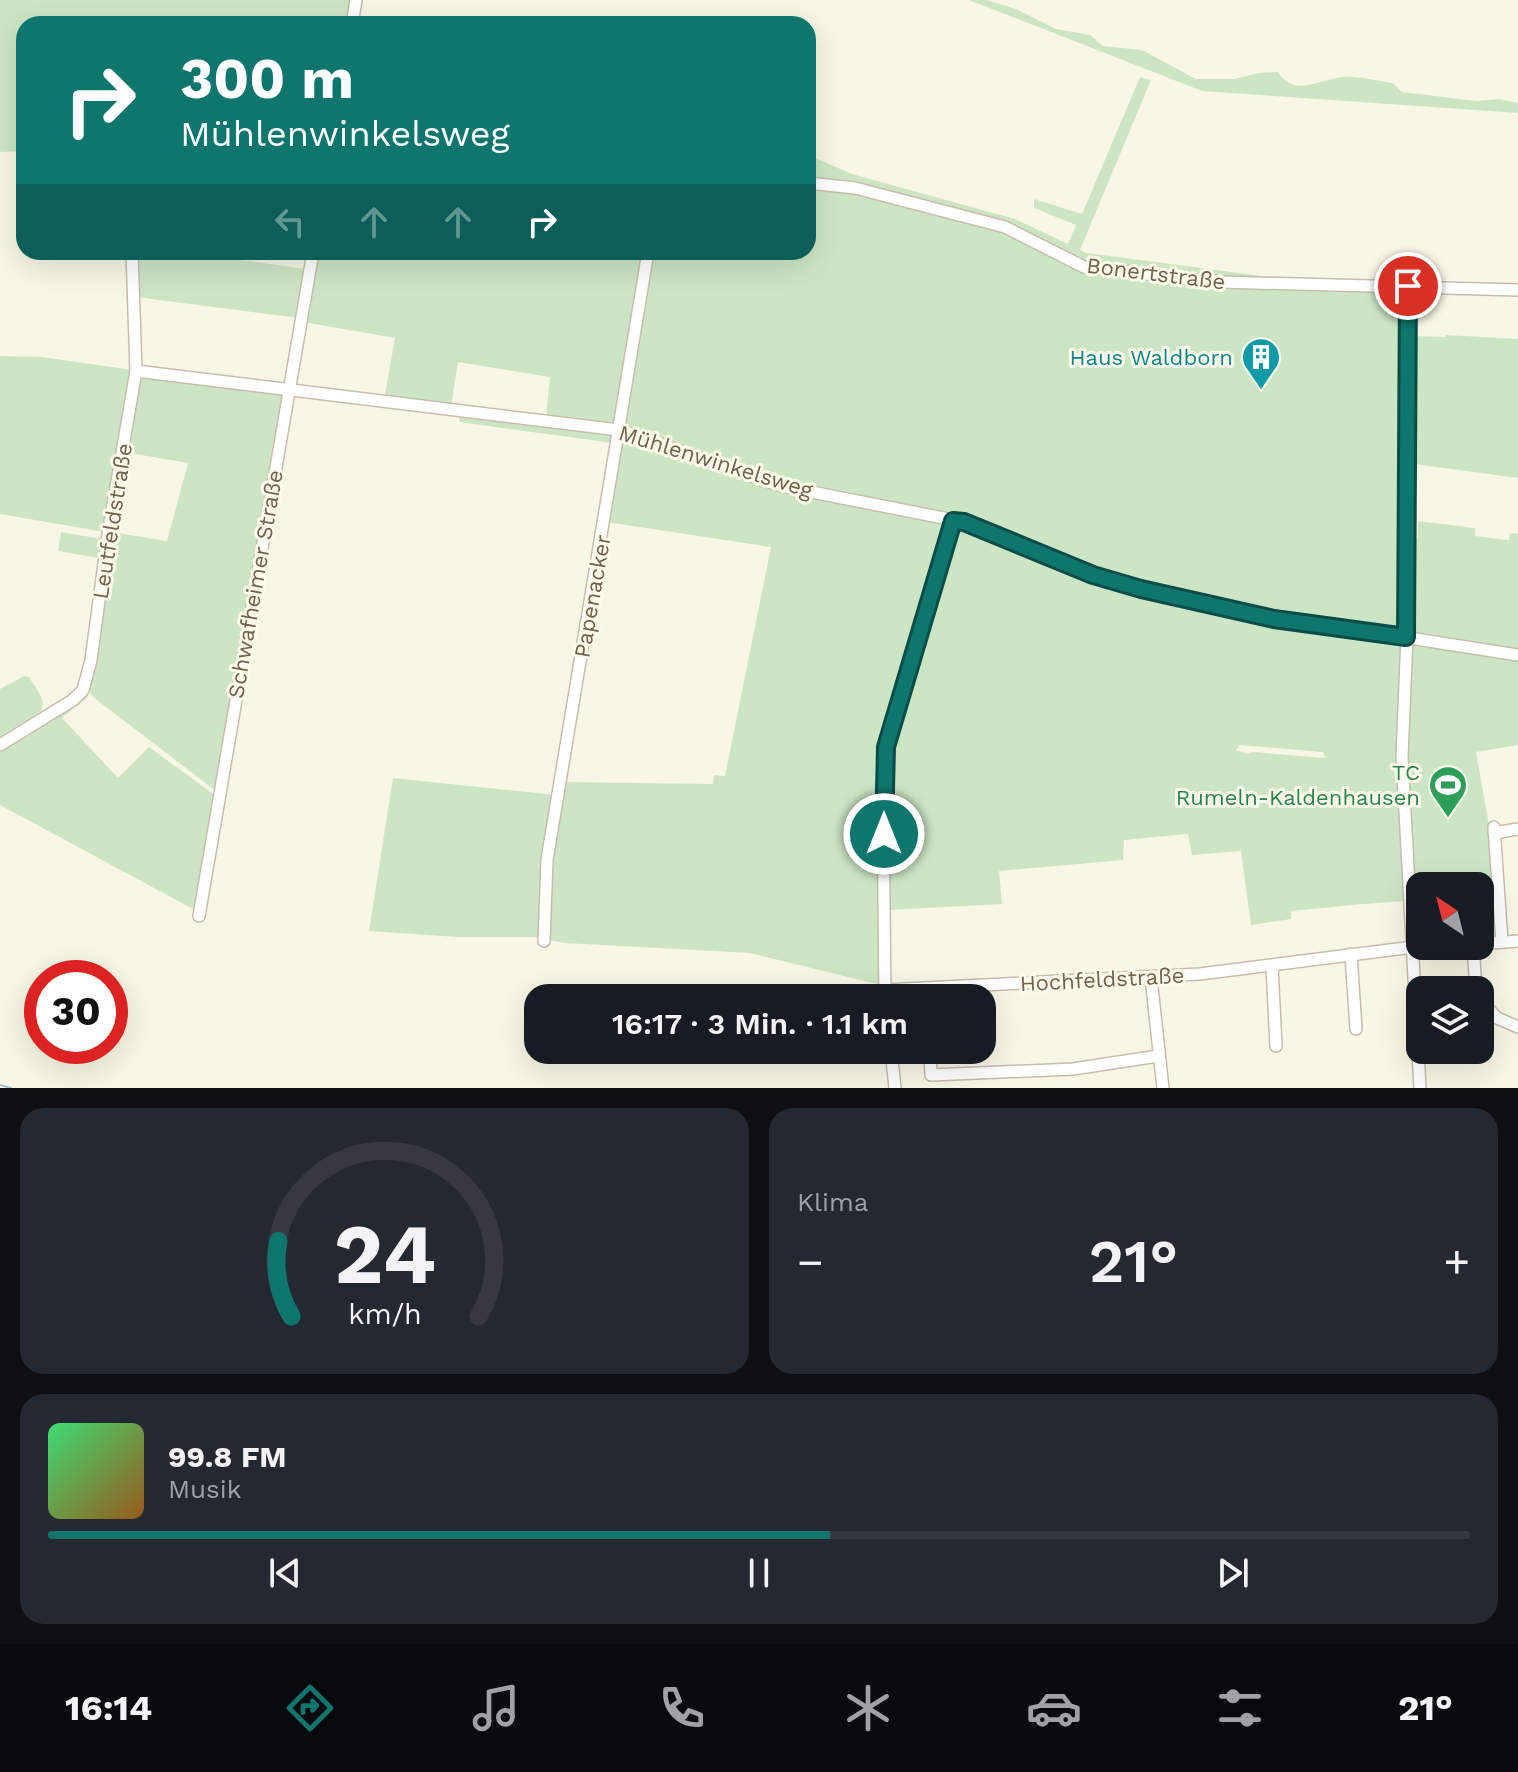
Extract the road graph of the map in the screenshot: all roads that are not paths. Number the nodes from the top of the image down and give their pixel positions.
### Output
1 (816, 184) edge
2 (132, 260) edge
3 (312, 260) edge
4 (647, 260) edge
5 (1408, 286) junction
6 (1518, 290) edge
7 (136, 371) junction
8 (288, 391) junction
9 (619, 430) junction
10 (953, 521) junction
11 (1406, 637) junction
12 (1518, 655) edge
13 (0, 745) edge
14 (1518, 829) edge
15 (1411, 872) edge
16 (199, 916) dead end
17 (544, 941) dead end
18 (1518, 941) edge
19 (1502, 942) junction
20 (1494, 943) edge
21 (1406, 947) edge
22 (1351, 954) junction
23 (1417, 960) edge
24 (1272, 966) junction
25 (1151, 978) junction
26 (885, 984) edge
27 (996, 988) edge
28 (1494, 1015) edge
29 (1518, 1027) edge
30 (1356, 1029) dead end
31 (1276, 1046) dead end
32 (1158, 1056) junction
33 (892, 1064) edge
34 (931, 1064) edge
35 (895, 1088) edge
36 (1163, 1088) edge
37 (1420, 1088) edge

1 - 5 street, Bonertstraße
2 - 7 street, Leutfeldstraße
3 - 8 street, Schwafheimer Straße
4 - 9 street, Papenacker
5 - 6 street, Bonertstraße
5 - 11 street
7 - 8 street, Mühlenwinkelsweg
7 - 13 street, Leutfeldstraße
8 - 9 street, Mühlenwinkelsweg
8 - 16 street, Schwafheimer Straße
9 - 10 street, Mühlenwinkelsweg
9 - 17 street, Papenacker
10 - 11 street, Mühlenwinkelsweg
10 - 26 street
11 - 12 street, Mühlenwinkelsweg
11 - 15 street
14 - 19 street
18 - 19 street
19 - 20 street
21 - 22 street, Hochfeldstraße
22 - 24 street, Hochfeldstraße
22 - 30 street
23 - 37 street
24 - 25 street, Hochfeldstraße
24 - 31 street
25 - 27 street, Hochfeldstraße
25 - 32 street
28 - 29 street
32 - 34 street
32 - 36 street
33 - 35 street

